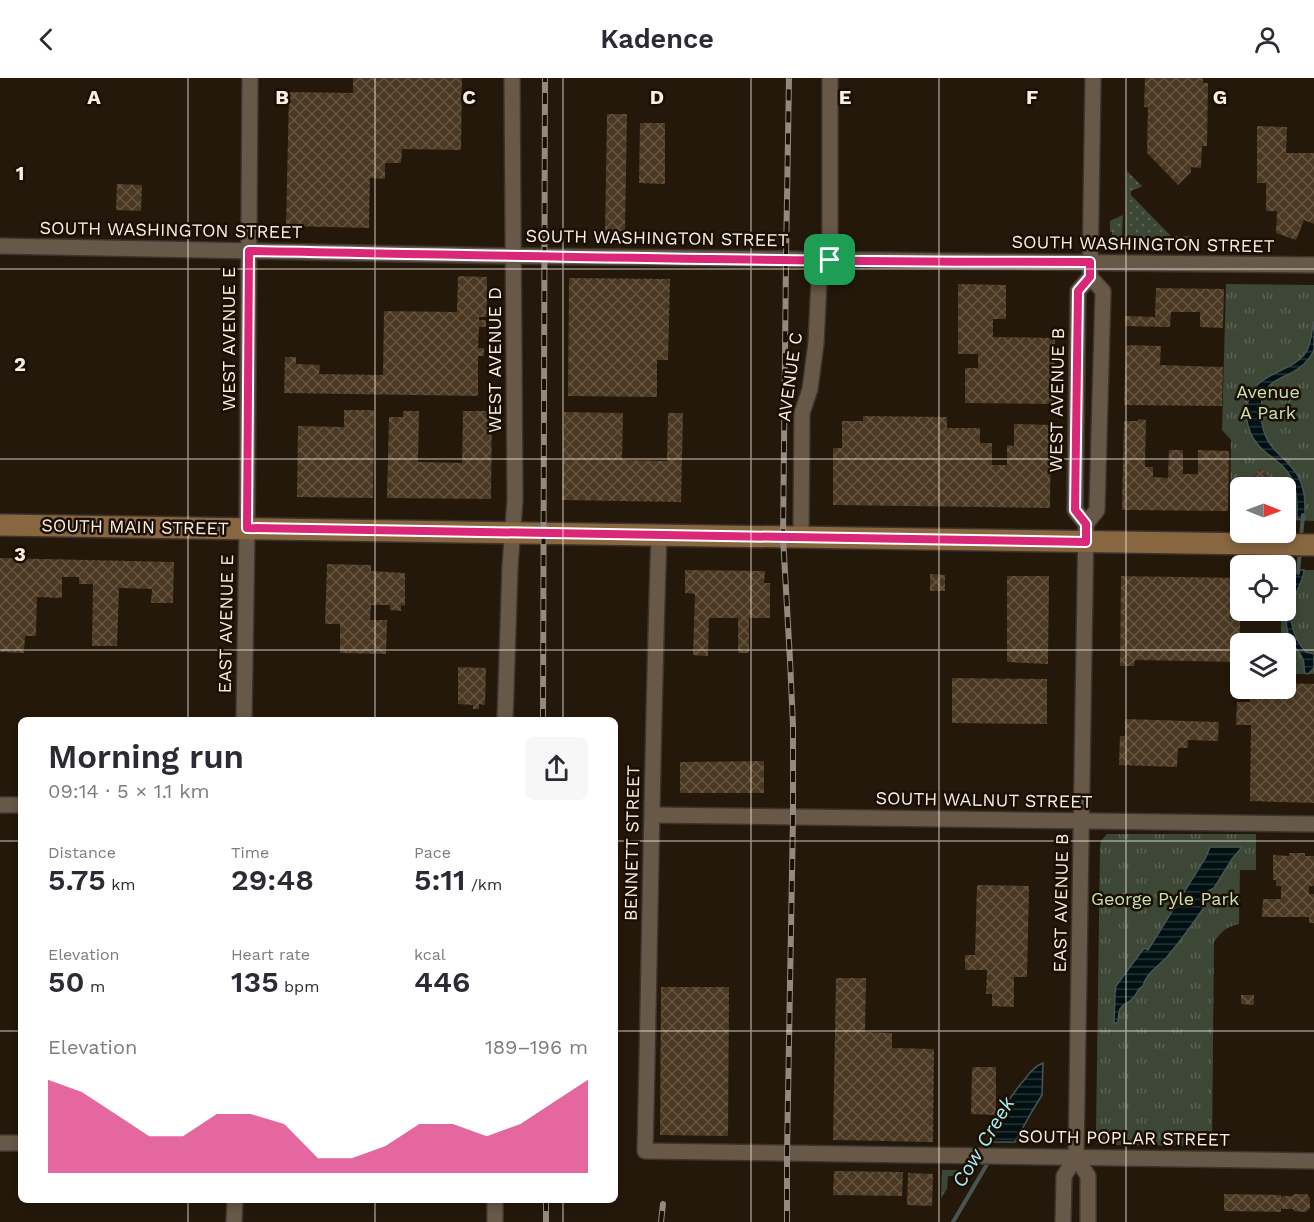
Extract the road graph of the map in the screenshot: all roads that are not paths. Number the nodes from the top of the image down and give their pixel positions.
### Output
1 (250, 78) edge
2 (512, 78) edge
3 (830, 78) edge
4 (1093, 78) edge
5 (0, 246) edge
6 (249, 251) junction
7 (514, 256) junction
8 (825, 260) junction
9 (1314, 265) edge
10 (1090, 269) junction
11 (0, 525) edge
12 (247, 528) junction
13 (1086, 532) junction
14 (513, 533) junction
15 (659, 535) junction
16 (801, 537) junction
17 (1314, 545) edge
18 (244, 717) edge
19 (505, 717) edge
20 (0, 805) edge
21 (18, 805) edge
22 (653, 815) junction
23 (1082, 821) junction
24 (1314, 824) edge
25 (0, 1143) edge
26 (18, 1143) edge
27 (645, 1151) joint
28 (1076, 1157) junction
29 (1314, 1161) edge
30 (235, 1203) edge
31 (495, 1203) edge
32 (234, 1222) edge
33 (495, 1222) edge
34 (1063, 1222) edge
35 (1088, 1222) edge

1 - 6 street, WEST AVENUE E
2 - 7 street, WEST AVENUE D
3 - 8 street, AVENUE C
4 - 10 street, WEST AVENUE B
5 - 6 street, SOUTH WASHINGTON STREET
6 - 7 street, SOUTH WASHINGTON STREET
6 - 12 street, WEST AVENUE E
7 - 8 street, SOUTH WASHINGTON STREET
7 - 14 street, WEST AVENUE D
8 - 10 street, SOUTH WASHINGTON STREET
8 - 16 street, AVENUE C
9 - 10 street, SOUTH WASHINGTON STREET
10 - 13 street, WEST AVENUE B
10 - 13 street, WEST AVENUE B
11 - 12 street, SOUTH MAIN STREET
12 - 14 street, SOUTH MAIN STREET
12 - 18 street, EAST AVENUE E
13 - 16 street, SOUTH MAIN STREET
13 - 17 street, SOUTH MAIN STREET
13 - 23 street, EAST AVENUE B
14 - 15 street, SOUTH MAIN STREET
14 - 19 street, WEST AVENUE D
15 - 16 street, SOUTH MAIN STREET
15 - 22 street, BENNETT STREET
20 - 21 street
22 - 23 street, SOUTH WALNUT STREET
22 - 27 street, BENNETT STREET
23 - 24 street, SOUTH WALNUT STREET
23 - 28 street, EAST AVENUE B
25 - 26 street
27 - 28 street, SOUTH POPLAR STREET
28 - 29 street, SOUTH POPLAR STREET
28 - 34 street, EAST AVENUE B
28 - 35 street, EAST AVENUE B
30 - 32 street
31 - 33 street

